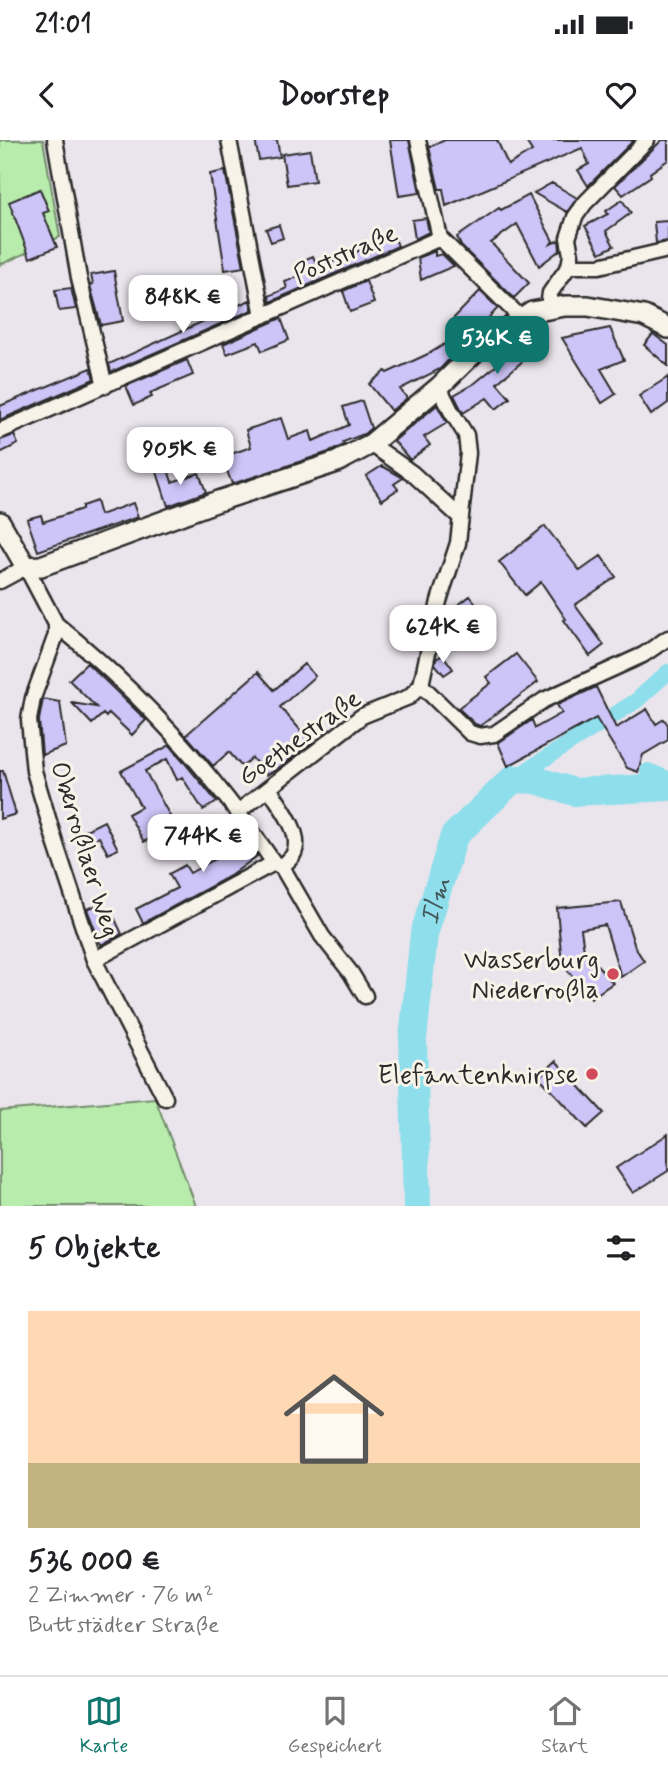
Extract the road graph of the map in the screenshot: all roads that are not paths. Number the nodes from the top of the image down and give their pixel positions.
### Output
1 (55, 140) edge
2 (229, 140) edge
3 (418, 140) edge
4 (648, 140) edge
5 (440, 238) junction
6 (668, 250) edge
7 (569, 266) junction
8 (548, 308) junction
9 (263, 316) junction
10 (521, 318) junction
11 (668, 328) edge
12 (105, 387) junction
13 (439, 387) junction
14 (0, 431) edge
15 (372, 444) junction
16 (461, 519) junction
17 (0, 523) edge
18 (26, 568) junction
19 (0, 581) edge
20 (57, 624) junction
21 (668, 638) edge
22 (421, 685) junction
23 (269, 788) junction
24 (239, 811) junction
25 (278, 865) junction
26 (94, 960) junction
27 (365, 996) dead end
28 (165, 1098) dead end

1 - 12 street
2 - 9 street
3 - 5 street
4 - 7 street
5 - 9 street, Poststraße
5 - 10 street
6 - 7 street
7 - 8 street
8 - 10 main road
8 - 11 main road
9 - 12 street, Poststraße
10 - 13 main road
12 - 14 street, Poststraße
13 - 15 main road
13 - 16 street
15 - 16 street
15 - 18 main road
16 - 22 street
17 - 18 main road
18 - 19 street
18 - 20 street
20 - 24 street
20 - 26 street, Oberroßlaer Weg
21 - 22 street
22 - 23 street, Goethestraße
23 - 24 street, Goethestraße
23 - 25 street
24 - 25 street
25 - 26 street
25 - 27 street
26 - 28 street, Oberroßlaer Weg

